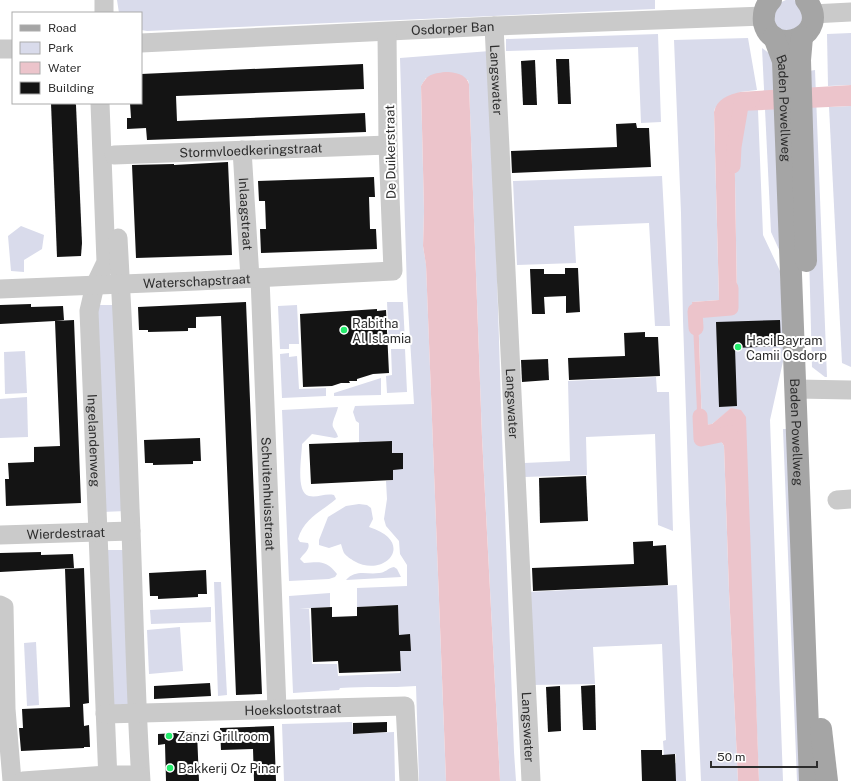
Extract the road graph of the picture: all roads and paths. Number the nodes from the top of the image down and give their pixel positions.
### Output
1 (104, 0) edge
2 (809, 7) edge
3 (767, 8) edge
4 (104, 12) edge
5 (851, 12) edge
6 (494, 26) junction
7 (387, 32) junction
8 (774, 37) junction
9 (802, 37) junction
10 (142, 43) edge
11 (0, 49) edge
12 (12, 49) edge
13 (792, 75) junction
14 (100, 104) edge
15 (112, 104) edge
16 (388, 145) junction
17 (242, 150) junction
18 (114, 155) junction
19 (393, 271) joint
20 (0, 275) edge
21 (255, 278) junction
22 (120, 284) junction
23 (95, 285) junction
24 (0, 289) edge
25 (802, 389) junction
26 (851, 390) edge
27 (131, 531) junction
28 (98, 532) junction
29 (0, 535) edge
30 (0, 605) edge
31 (137, 707) junction
32 (277, 709) junction
33 (105, 714) junction
34 (108, 778) edge
35 (141, 778) edge
36 (12, 781) edge
37 (22, 781) edge
38 (408, 781) edge
39 (531, 781) edge
40 (810, 781) edge
41 (827, 781) edge

1 - 4 street
2 - 5 street
2 - 9 main road
3 - 6 street, Osdorper Ban
3 - 8 main road, Baden Powellweg
6 - 7 street, Osdorper Ban
6 - 39 street, Langswater
7 - 10 street, Osdorper Ban
7 - 16 street, De Duikerstraat
8 - 9 main road
8 - 13 main road, Baden Powellweg
9 - 13 main road, Baden Powellweg
11 - 12 street
13 - 25 main road, Baden Powellweg
14 - 23 street, Ingelandenweg
15 - 18 street
16 - 17 street, Stormvloedkeringstraat
16 - 19 street, De Duikerstraat
17 - 18 street, Stormvloedkeringstraat
17 - 21 street, Inlaagstraat
18 - 22 street
19 - 21 street, Waterschapstraat
20 - 24 street
21 - 22 street, Waterschapstraat
21 - 32 street, Schuitenhuisstraat
22 - 23 street, Waterschapstraat
22 - 27 street
23 - 24 street, Waterschapstraat
23 - 28 street, Ingelandenweg
25 - 26 street
25 - 40 main road, Baden Powellweg
25 - 41 main road, Baden Powellweg
27 - 28 street, Wierdestraat
27 - 31 street
28 - 29 street, Wierdestraat
28 - 33 street, Ingelandenweg
30 - 36 street
31 - 32 street, Hoekslootstraat
31 - 33 street, Hoekslootstraat
31 - 35 street
32 - 38 street, Hoekslootstraat
33 - 34 street, Ingelandenweg
34 - 35 street
34 - 37 street

